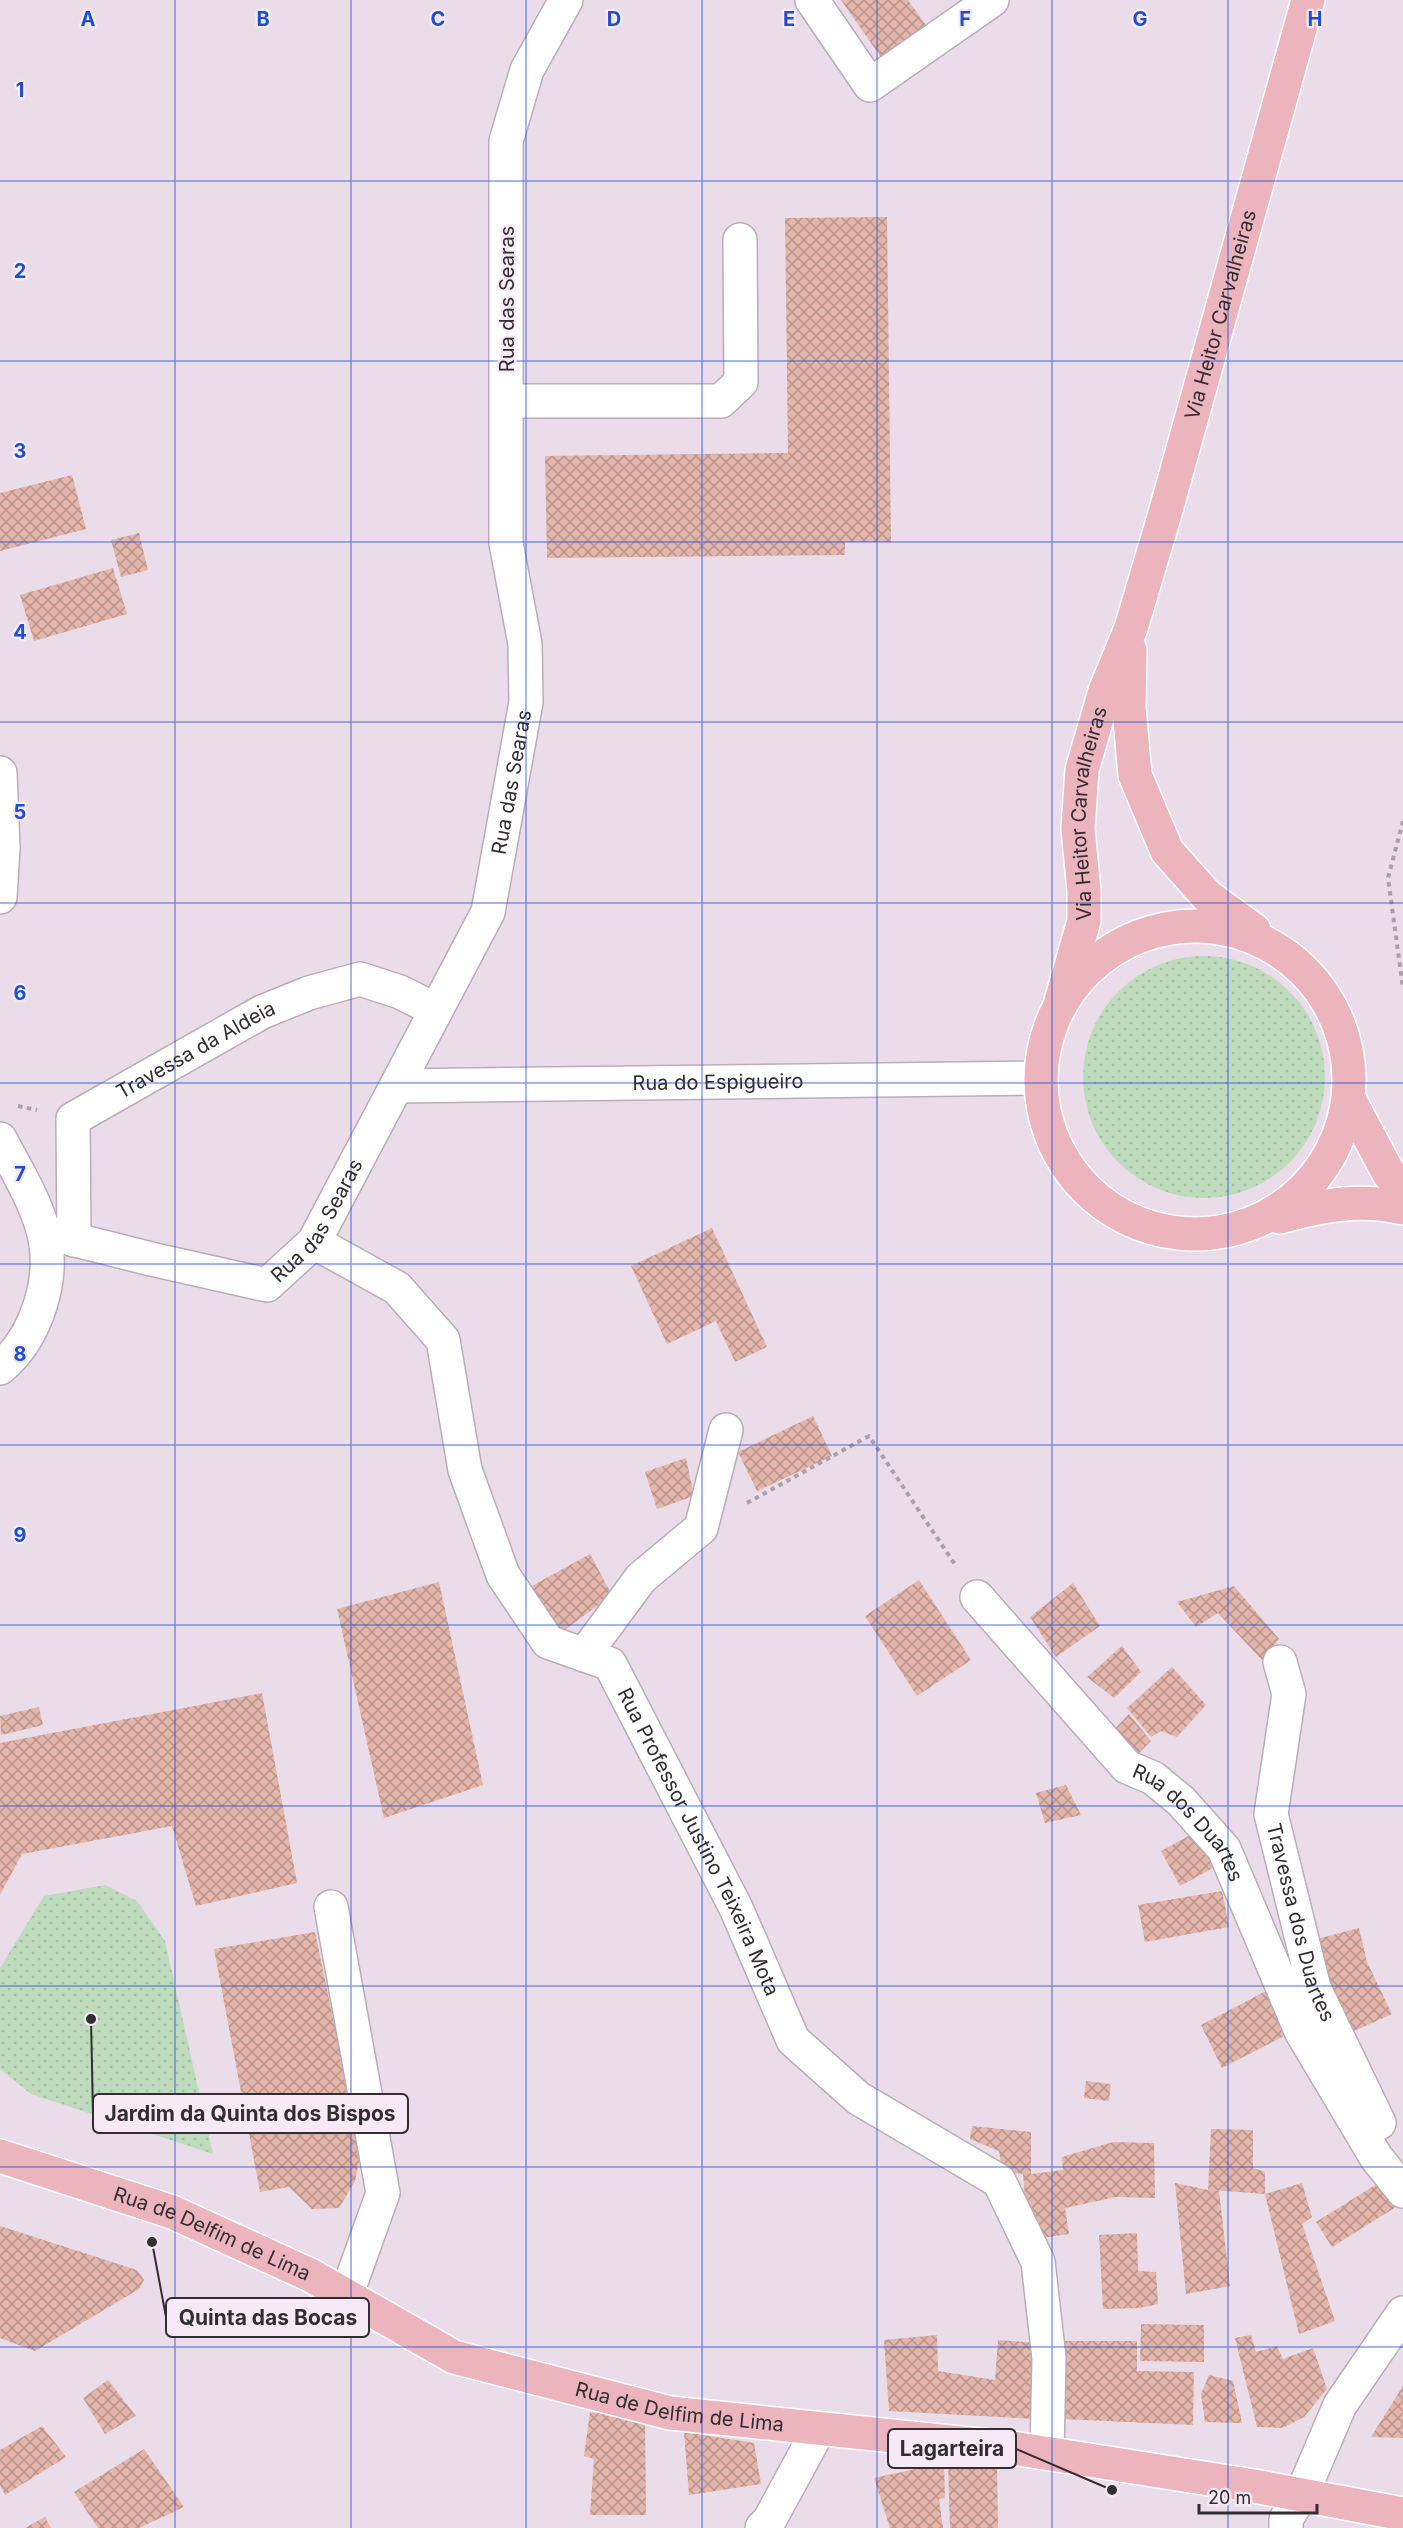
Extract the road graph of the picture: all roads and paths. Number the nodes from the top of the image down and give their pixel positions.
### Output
1 (566, 0) edge
2 (812, 0) edge
3 (992, 0) edge
4 (1308, 0) edge
5 (740, 240) dead end
6 (507, 401) junction
7 (1131, 628) junction
8 (0, 773) edge
9 (1403, 821) edge
10 (0, 897) edge
11 (1277, 948) junction
12 (1403, 988) edge
13 (1061, 1001) junction
14 (436, 1010) junction
15 (1040, 1078) junction
16 (397, 1086) junction
17 (1349, 1098) junction
18 (0, 1139) edge
19 (1403, 1185) edge
20 (1403, 1208) edge
21 (1261, 1222) junction
22 (58, 1236) junction
23 (314, 1242) junction
24 (0, 1368) edge
25 (726, 1430) dead end
26 (701, 1528) junction
27 (977, 1597) joint
28 (584, 1655) junction
29 (1280, 1662) dead end
30 (331, 1907) dead end
31 (0, 2156) edge
32 (1403, 2166) edge
33 (1403, 2192) edge
34 (346, 2296) junction
35 (1403, 2313) edge
36 (819, 2429) junction
37 (1047, 2453) junction
38 (1302, 2494) junction
39 (1403, 2514) edge
40 (762, 2528) edge
41 (1286, 2528) edge

1 - 6 street, Rua das Searas
2 - 3 street
4 - 7 main road, Via Heitor Carvalheiras
5 - 6 street
6 - 14 street, Rua das Searas
7 - 11 main road, Via Heitor Carvalheiras
7 - 13 main road, Via Heitor Carvalheiras
8 - 10 street
9 - 12 path
11 - 13 main road, Via Heitor Carvalheiras
11 - 17 main road, Via Heitor Carvalheiras
13 - 15 main road, Via Heitor Carvalheiras
14 - 16 street, Rua das Searas
14 - 22 street, Travessa da Aldeia
15 - 16 street, Rua do Espigueiro
15 - 21 main road, Via Heitor Carvalheiras
16 - 23 street, Rua das Searas
17 - 19 main road, Via Heitor Carvalheiras
17 - 21 main road, Via Heitor Carvalheiras
18 - 22 street
20 - 21 main road, Via Heitor Carvalheiras
22 - 23 street, Rua das Searas
22 - 24 street
23 - 28 street, Rua Professor Justino Teixeira Mota
25 - 26 street
26 - 27 path
26 - 28 street
27 - 33 street, Rua dos Duartes
28 - 37 street, Rua Professor Justino Teixeira Mota
29 - 32 street, Travessa dos Duartes
30 - 34 street
31 - 34 main road, Rua de Delfim de Lima
34 - 36 main road, Rua de Delfim de Lima
35 - 38 street
36 - 37 main road, Rua de Delfim de Lima
36 - 40 street
37 - 38 main road, Rua de Delfim de Lima
38 - 39 main road, Rua de Delfim de Lima
38 - 41 street

